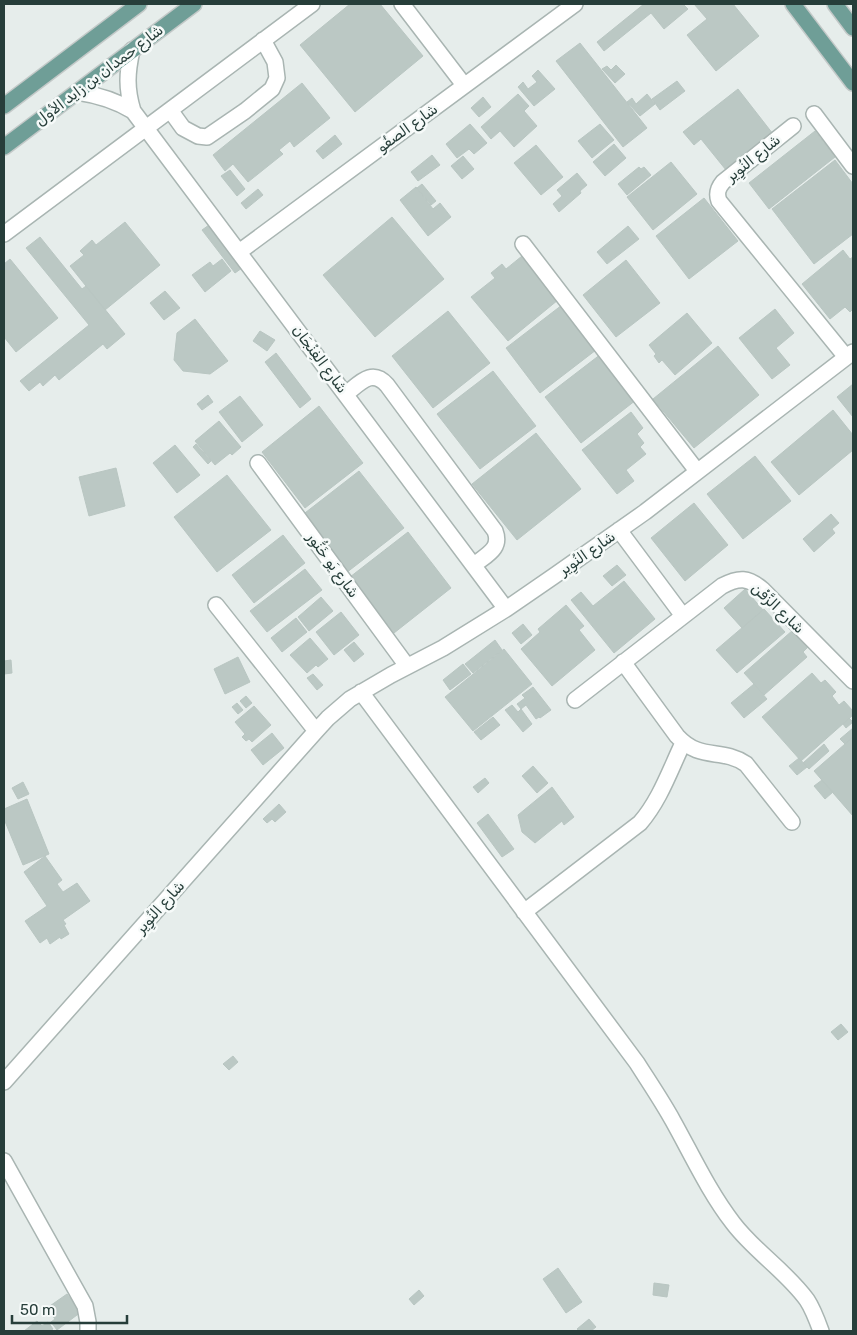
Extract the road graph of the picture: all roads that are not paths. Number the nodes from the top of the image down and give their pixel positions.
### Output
1 (139, 4) edge
2 (194, 4) edge
3 (312, 4) edge
4 (402, 4) edge
5 (575, 4) edge
6 (793, 4) edge
7 (835, 4) edge
8 (557, 9) edge
9 (124, 10) edge
10 (853, 28) edge
11 (264, 40) junction
12 (132, 50) junction
13 (853, 83) edge
14 (464, 85) junction
15 (77, 92) junction
16 (4, 106) edge
17 (170, 110) junction
18 (133, 111) junction
19 (814, 114) dead end
20 (794, 126) dead end
21 (146, 128) junction
22 (4, 147) edge
23 (853, 166) edge
24 (4, 234) edge
25 (522, 244) dead end
26 (239, 252) junction
27 (850, 355) edge
28 (346, 394) junction
29 (258, 463) dead end
30 (697, 472) junction
31 (619, 530) junction
32 (474, 565) junction
33 (216, 605) dead end
34 (506, 608) junction
35 (683, 616) junction
36 (623, 662) junction
37 (408, 666) junction
38 (853, 681) edge
39 (361, 692) junction
40 (575, 700) dead end
41 (316, 732) junction
42 (683, 743) junction
43 (792, 822) dead end
44 (524, 912) junction
45 (4, 1082) edge
46 (4, 1161) edge
47 (88, 1331) edge
48 (821, 1331) edge

1 - 9 main road
2 - 12 main road, شارع حمدان بن زايد الأول
3 - 11 street
4 - 14 street
5 - 8 street, شارع الصفُو
6 - 13 main road
7 - 10 main road
8 - 14 street, شارع الصفُو
9 - 16 main road
11 - 17 street
11 - 17 street
12 - 15 main road, شارع حمدان بن زايد الأول
12 - 18 street, شارع الفِنْجَان
14 - 26 street, شارع الصفُو
15 - 18 street, شارع الفِنْجَان
15 - 22 main road, شارع حمدان بن زايد الأول
17 - 21 street
18 - 21 street, شارع الفِنْجَان
19 - 23 street
20 - 27 street, شارع النُوِير
21 - 24 street
21 - 26 street, شارع الفِنْجَان
25 - 30 street
26 - 28 street, شارع الفِنْجَان
27 - 30 street, شارع النُوِير
28 - 32 street, شارع الفِنْجَان
28 - 32 street
29 - 37 street, شارع يَو خَنُّور
30 - 31 street, شارع النُوِير
31 - 34 street, شارع النُوِير
31 - 35 street
32 - 34 street, شارع الفِنْجَان
33 - 41 street
34 - 37 street, شارع النُوِير
35 - 36 street, شارع الزَّفْن
35 - 38 street, شارع الزَّفْن
36 - 40 street, شارع الزَّفْن
36 - 42 street
37 - 39 street, شارع النُوِير
39 - 41 street, شارع النُوِير
39 - 44 street
41 - 45 street, شارع النُوِير
42 - 43 street
42 - 44 street
44 - 48 street
46 - 47 street

